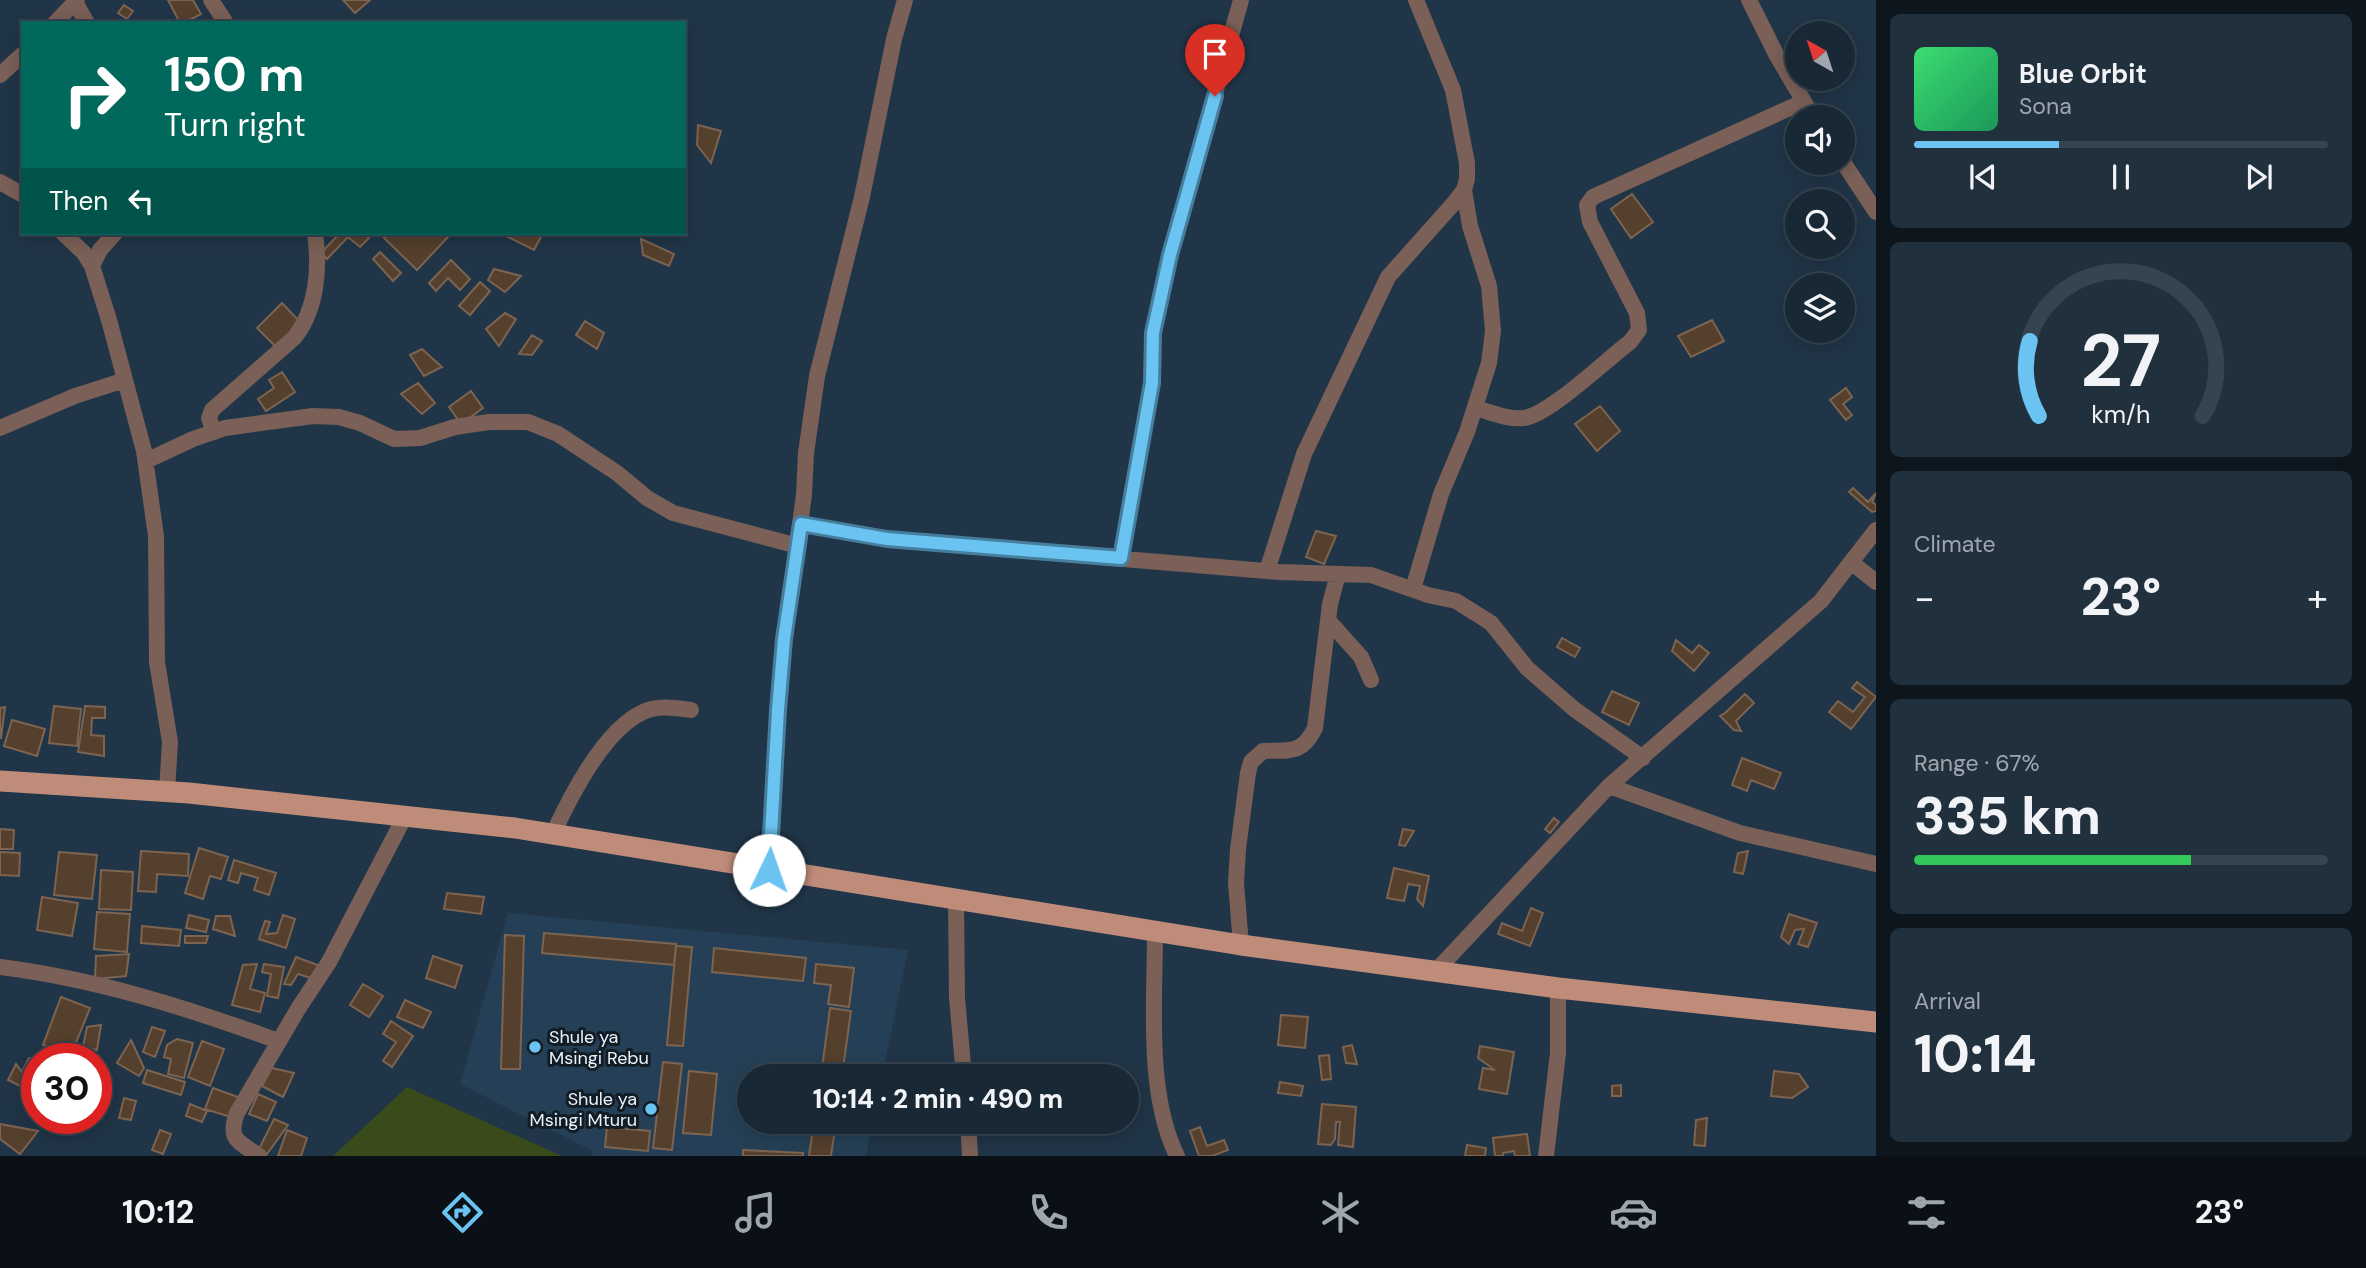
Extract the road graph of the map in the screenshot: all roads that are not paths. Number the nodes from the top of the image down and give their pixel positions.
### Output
1 (211, 0) edge
2 (905, 0) edge
3 (1241, 0) edge
4 (1416, 0) edge
5 (1749, 0) edge
6 (76, 1) edge
7 (57, 21) edge
8 (86, 21) edge
9 (225, 21) edge
10 (21, 56) edge
11 (0, 75) edge
12 (1803, 102) junction
13 (1805, 105) edge
14 (1852, 175) edge
15 (0, 182) edge
16 (1464, 190) junction
17 (21, 194) edge
18 (1876, 212) edge
19 (65, 235) edge
20 (113, 235) edge
21 (315, 235) edge
22 (92, 266) junction
23 (125, 380) junction
24 (1476, 408) junction
25 (0, 428) edge
26 (214, 432) junction
27 (146, 461) junction
28 (801, 524) junction
29 (1876, 530) edge
30 (798, 546) junction
31 (1121, 558) junction
32 (1852, 562) junction
33 (1267, 571) junction
34 (1338, 574) junction
35 (1876, 582) edge
36 (1413, 589) junction
37 (1328, 620) junction
38 (1371, 680) dead end
39 (691, 710) dead end
40 (1643, 758) junction
41 (0, 781) edge
42 (1609, 786) junction
43 (167, 791) junction
44 (405, 816) junction
45 (553, 834) junction
46 (1876, 864) edge
47 (769, 870) junction
48 (956, 900) junction
49 (1155, 932) junction
50 (1241, 945) junction
51 (0, 967) edge
52 (1435, 972) junction
53 (1558, 988) junction
54 (1876, 1022) edge
55 (278, 1041) junction
56 (963, 1064) edge
57 (969, 1134) edge
58 (259, 1156) edge
59 (970, 1156) edge
60 (1177, 1156) edge
61 (1546, 1156) edge

1 - 9 street
2 - 28 street
3 - 31 street
4 - 16 street
5 - 12 street
6 - 7 street
6 - 8 street
10 - 11 street
12 - 13 street
12 - 24 street
14 - 18 street
15 - 17 street
16 - 24 street
16 - 33 street
19 - 22 street
20 - 22 street
21 - 26 street
22 - 23 street
23 - 25 street
23 - 27 street
24 - 36 street
26 - 27 street
26 - 30 street
27 - 43 street
28 - 30 street
28 - 31 street
29 - 32 street
30 - 47 street
31 - 33 street
32 - 35 street
32 - 40 street
33 - 34 street
34 - 36 street
34 - 37 street
36 - 40 street
37 - 38 street
37 - 50 street
39 - 45 street
40 - 42 street
41 - 43 main road
42 - 46 street
42 - 52 street
43 - 44 main road
44 - 45 main road
44 - 55 street
45 - 47 main road
47 - 48 main road
48 - 49 main road
48 - 56 street
49 - 50 main road
49 - 60 street
50 - 52 main road
51 - 55 street
52 - 53 main road
53 - 54 main road
53 - 61 street
55 - 58 street
57 - 59 street

